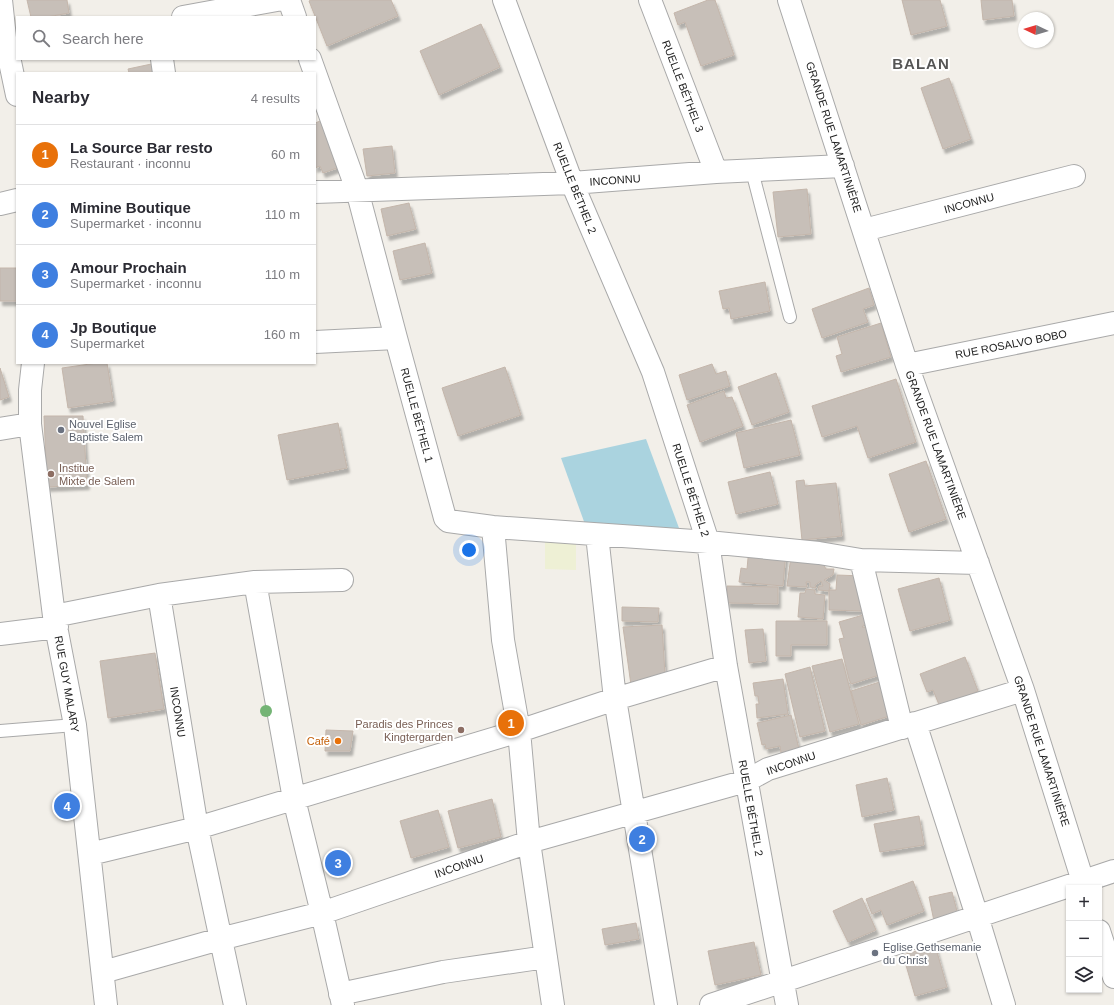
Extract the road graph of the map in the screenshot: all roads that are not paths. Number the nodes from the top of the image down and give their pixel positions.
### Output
1 (1, 0) edge
2 (277, 0) edge
3 (289, 0) edge
4 (504, 0) edge
5 (650, 0) edge
6 (789, 0) edge
7 (189, 16) edge
8 (295, 16) edge
9 (11, 38) edge
10 (162, 60) edge
11 (310, 60) edge
12 (164, 72) edge
13 (315, 72) edge
14 (316, 76) edge
15 (16, 86) edge
16 (843, 166) junction
17 (752, 171) junction
18 (716, 172) junction
19 (1074, 176) dead end
20 (572, 183) junction
21 (357, 190) junction
22 (316, 192) edge
23 (16, 200) edge
24 (0, 204) edge
25 (864, 230) junction
26 (790, 317) dead end
27 (1114, 323) edge
28 (396, 338) junction
29 (316, 342) edge
30 (33, 364) edge
31 (908, 365) junction
32 (30, 424) junction
33 (0, 429) edge
34 (493, 527) junction
35 (597, 535) junction
36 (708, 542) junction
37 (861, 560) junction
38 (978, 563) junction
39 (342, 580) dead end
40 (255, 582) junction
41 (159, 596) junction
42 (56, 621) junction
43 (0, 634) edge
44 (726, 666) junction
45 (1023, 690) junction
46 (615, 699) junction
47 (75, 725) junction
48 (908, 726) junction
49 (0, 731) edge
50 (519, 731) junction
51 (746, 781) junction
52 (294, 799) junction
53 (634, 813) junction
54 (197, 828) junction
55 (529, 842) junction
56 (90, 854) junction
57 (1114, 871) edge
58 (1084, 884) edge
59 (322, 913) junction
60 (977, 916) junction
61 (220, 939) junction
62 (1102, 940) edge
63 (546, 957) junction
64 (103, 972) junction
65 (1114, 977) edge
66 (782, 980) junction
67 (341, 1000) edge
68 (106, 1005) edge
69 (235, 1005) edge
70 (553, 1005) edge
71 (666, 1005) edge
72 (711, 1005) edge
73 (787, 1005) edge
74 (1004, 1005) edge

1 - 9 street
2 - 7 street
3 - 8 street
4 - 20 street, RUELLE BÉTHEL 2
5 - 18 street, RUELLE BÉTHEL 3
6 - 16 street, GRANDE RUE LAMARTINIÈRE
9 - 15 street
10 - 12 street
11 - 13 street, RUELLE BÉTHEL 1
14 - 21 street, RUELLE BÉTHEL 1
16 - 17 street, INCONNU
16 - 25 street, GRANDE RUE LAMARTINIÈRE
17 - 18 street, INCONNU
17 - 26 lane
18 - 20 street, INCONNU
19 - 25 street, INCONNU
20 - 21 street, INCONNU
20 - 36 street, RUELLE BÉTHEL 2
21 - 22 street, INCONNU
21 - 28 street, RUELLE BÉTHEL 1
23 - 24 street
25 - 31 street, GRANDE RUE LAMARTINIÈRE
27 - 31 street, RUE ROSALVO BOBO
28 - 29 street
28 - 34 street, RUELLE BÉTHEL 1
30 - 32 street, RUE GUY MALARY
31 - 38 street, GRANDE RUE LAMARTINIÈRE
32 - 33 street
32 - 42 street, RUE GUY MALARY
34 - 35 street, RUELLE BÉTHEL 1
34 - 50 street
35 - 36 street, RUELLE BÉTHEL 1
35 - 46 street
36 - 37 street
36 - 44 street, RUELLE BÉTHEL 2
37 - 38 street
37 - 48 street
38 - 45 street, GRANDE RUE LAMARTINIÈRE
39 - 40 street
40 - 41 street
40 - 52 street
41 - 42 street
41 - 54 street, INCONNU
42 - 43 street
42 - 47 street, RUE GUY MALARY
44 - 46 street
44 - 51 street, RUELLE BÉTHEL 2
45 - 48 street, INCONNU
45 - 58 street, GRANDE RUE LAMARTINIÈRE
46 - 50 street
46 - 53 street
47 - 49 lane
47 - 56 street, RUE GUY MALARY
48 - 51 street, INCONNU
48 - 60 street
50 - 52 street
50 - 55 street
51 - 53 street, INCONNU
51 - 66 street, RUELLE BÉTHEL 2
52 - 54 street
52 - 59 street
53 - 55 street, INCONNU
53 - 71 street
54 - 56 street
54 - 61 street, INCONNU
55 - 59 street, INCONNU
55 - 63 street
56 - 64 street, RUE GUY MALARY
57 - 58 street
58 - 60 street
59 - 61 street, INCONNU
59 - 67 street
60 - 66 street
60 - 74 street
61 - 64 street, INCONNU
61 - 69 street, INCONNU
62 - 65 street
63 - 67 street
63 - 70 street
64 - 68 street, RUE GUY MALARY
66 - 72 street
66 - 73 street, RUELLE BÉTHEL 2

